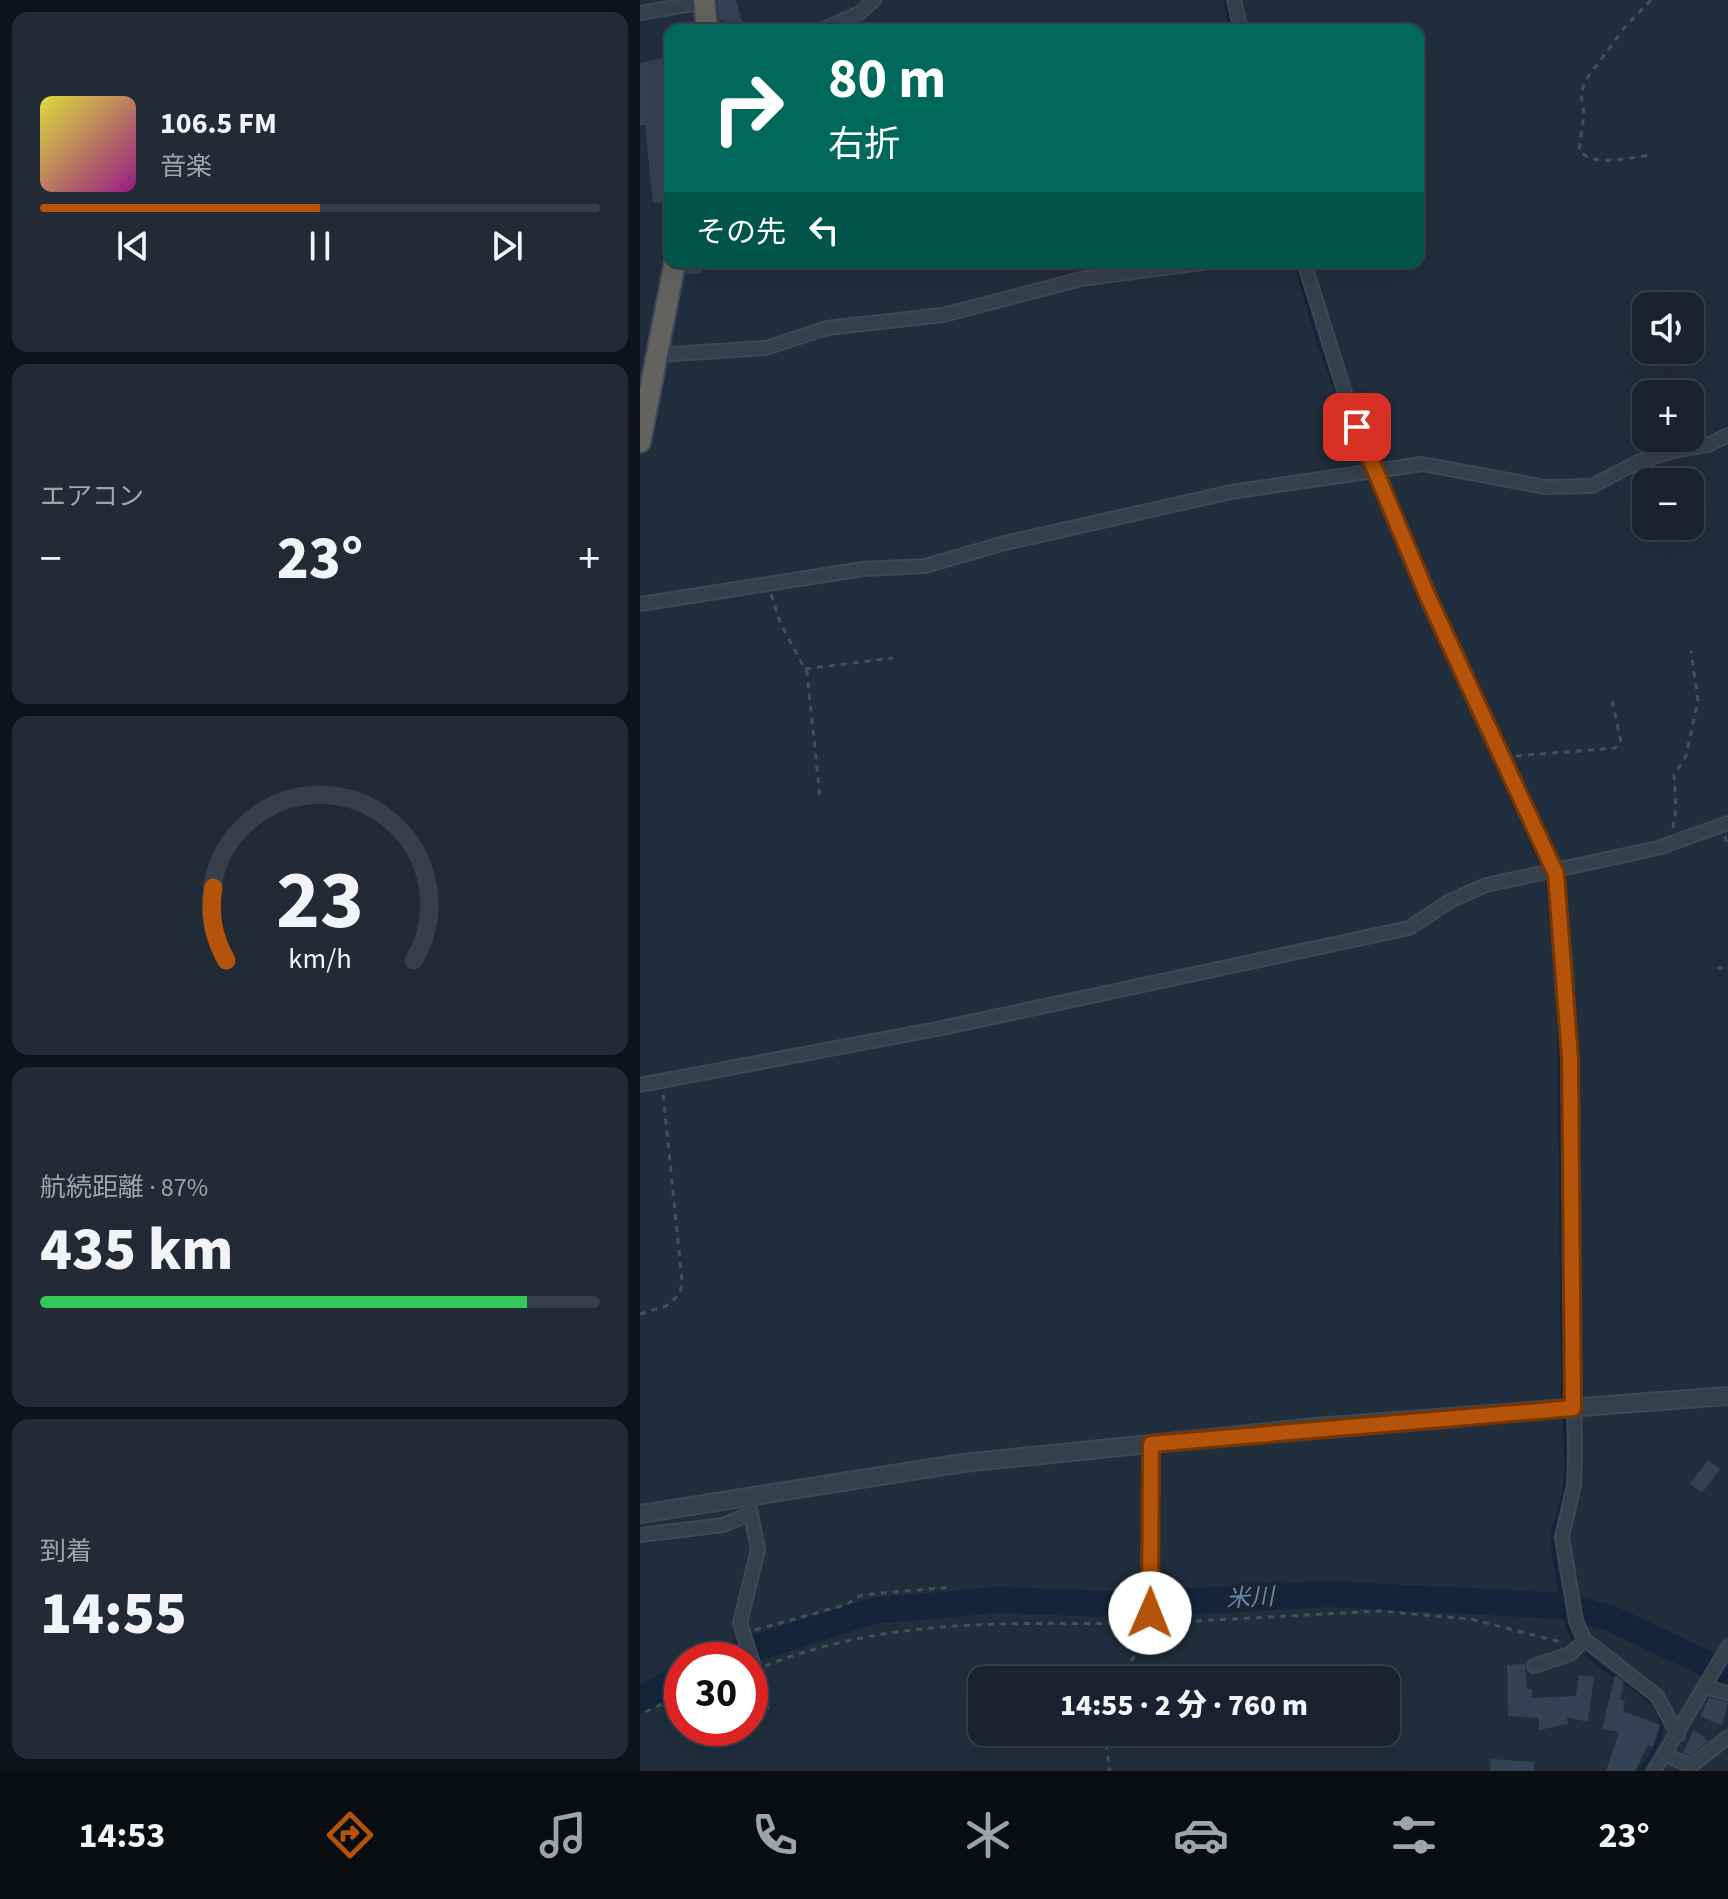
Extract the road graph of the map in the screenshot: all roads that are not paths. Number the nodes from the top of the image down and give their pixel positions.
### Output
1 (874, 0) edge
2 (1234, 0) edge
3 (704, 1) edge
4 (640, 13) edge
5 (706, 24) edge
6 (835, 24) edge
7 (1240, 24) edge
8 (674, 268) edge
9 (1164, 268) edge
10 (1306, 268) edge
11 (657, 355) junction
12 (1728, 435) edge
13 (640, 442) edge
14 (1369, 471) junction
15 (640, 604) edge
16 (1728, 823) edge
17 (1548, 870) junction
18 (640, 1085) edge
19 (1728, 1396) edge
20 (1573, 1408) junction
21 (1151, 1444) junction
22 (749, 1506) junction
23 (640, 1514) edge
24 (640, 1535) edge
25 (1146, 1639) road end
26 (746, 1642) edge
27 (1580, 1645) junction
28 (1726, 1650) edge
29 (1534, 1666) dead end
30 (1705, 1686) junction
31 (1728, 1693) edge
32 (1678, 1735) junction
33 (1728, 1737) edge
34 (1666, 1755) junction
35 (1654, 1771) edge

1 - 6 street
2 - 7 street
3 - 4 street
3 - 5 highway
8 - 11 highway
9 - 11 street
10 - 14 street
11 - 13 highway
12 - 14 street
14 - 15 street
14 - 17 street
16 - 17 street
17 - 18 street
17 - 20 street
19 - 20 street
20 - 21 street
20 - 27 street
21 - 22 street
21 - 25 street
22 - 23 street
22 - 24 street
22 - 26 street
27 - 29 street
27 - 32 street
28 - 30 street
30 - 31 street
30 - 32 street
32 - 34 street
33 - 34 street
34 - 35 street

